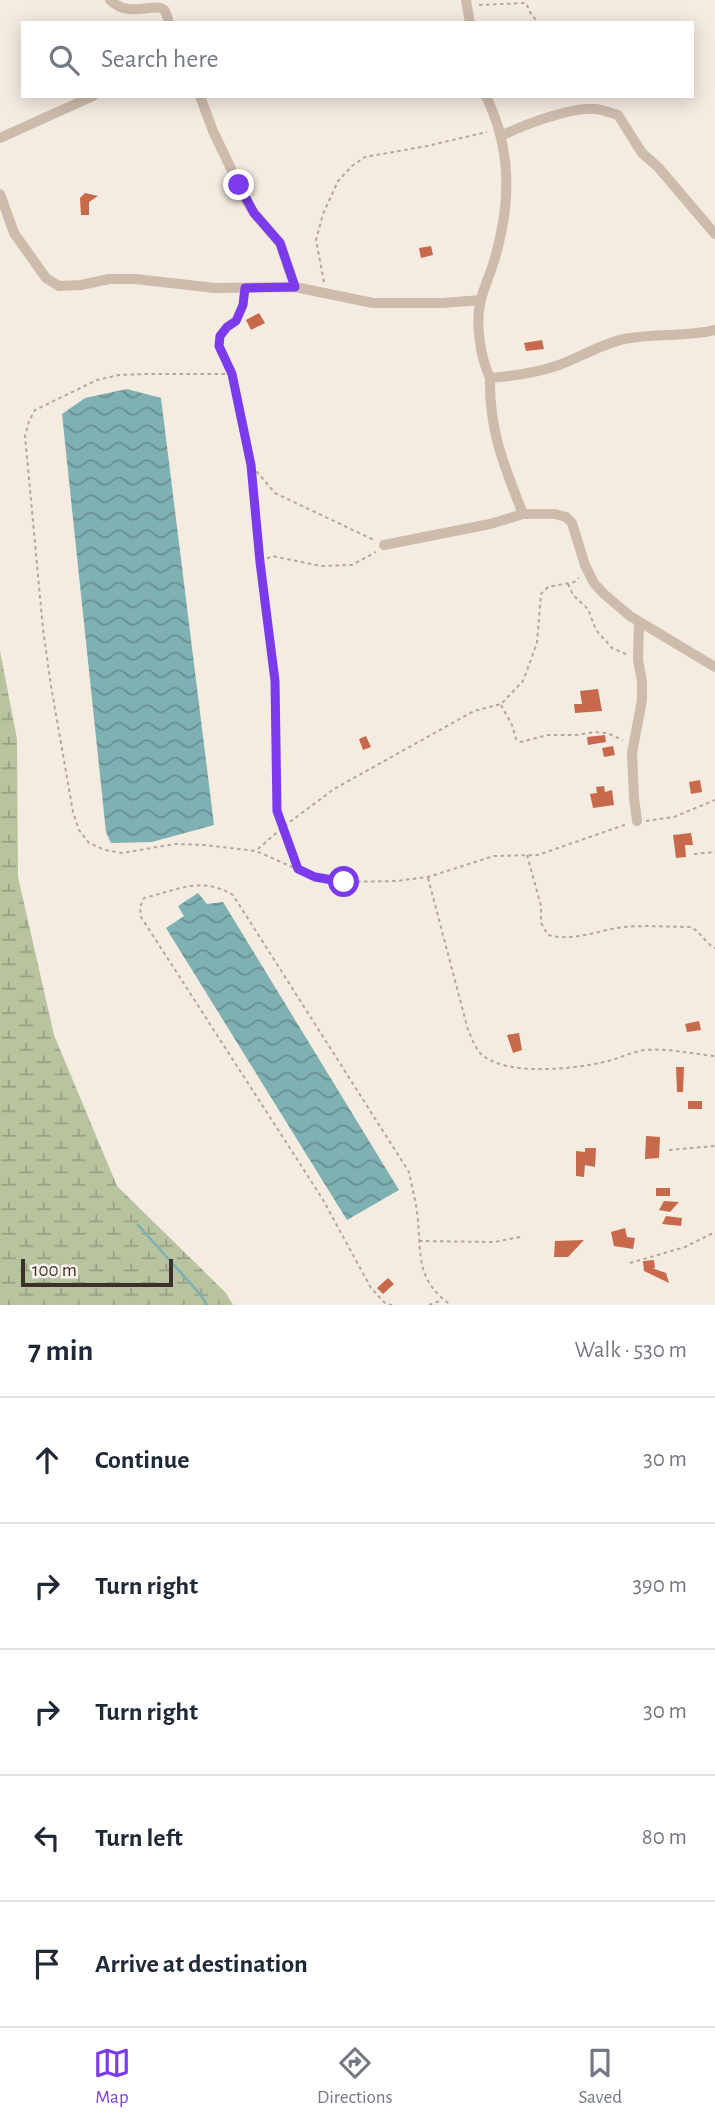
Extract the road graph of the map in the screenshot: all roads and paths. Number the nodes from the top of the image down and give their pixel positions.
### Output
1 (110, 0) edge
2 (467, 3) edge
3 (168, 21) edge
4 (470, 21) edge
5 (537, 21) edge
6 (89, 98) edge
7 (201, 98) edge
8 (487, 98) edge
9 (500, 132) junction
10 (0, 138) edge
11 (0, 194) edge
12 (715, 234) edge
13 (295, 287) junction
14 (245, 288) junction
15 (326, 293) junction
16 (481, 300) junction
17 (715, 330) edge
18 (232, 374) junction
19 (490, 378) junction
20 (251, 465) junction
21 (523, 514) junction
22 (384, 545) junction
23 (260, 562) junction
24 (590, 573) junction
25 (567, 583) junction
26 (639, 622) junction
27 (638, 660) junction
28 (715, 667) edge
29 (501, 704) junction
30 (632, 744) junction
31 (715, 800) edge
32 (637, 821) junction
33 (283, 827) junction
34 (256, 851) junction
35 (715, 852) edge
36 (527, 854) junction
37 (694, 854) dead end
38 (298, 869) junction
39 (428, 877) junction
40 (715, 948) edge
41 (715, 1056) edge
42 (715, 1146) edge
43 (670, 1150) dead end
44 (715, 1232) edge
45 (520, 1237) dead end
46 (418, 1241) junction
47 (630, 1263) dead end
48 (443, 1299) junction
49 (392, 1305) edge
50 (429, 1305) edge
51 (451, 1305) edge

1 - 3 street
2 - 4 street
2 - 5 path
6 - 10 street
7 - 13 street
8 - 9 street
9 - 12 street
9 - 15 path
9 - 16 street
11 - 14 street
13 - 14 street
13 - 15 street
14 - 18 path
15 - 16 street
16 - 19 street
17 - 19 street
18 - 20 path
18 - 34 path
19 - 21 street
20 - 22 path
20 - 23 path
21 - 22 street
21 - 24 street
22 - 23 path
23 - 33 path
24 - 25 path
24 - 26 street
25 - 27 path
25 - 29 path
26 - 27 street
26 - 28 street
27 - 30 street
29 - 30 path
29 - 33 path
30 - 32 street
31 - 32 path
32 - 36 path
33 - 34 path
33 - 38 path
34 - 38 path
35 - 37 path
36 - 39 path
36 - 40 path
38 - 39 path
39 - 41 path
42 - 43 path
44 - 47 path
45 - 46 path
46 - 48 path
46 - 49 path
48 - 50 path
48 - 51 path

